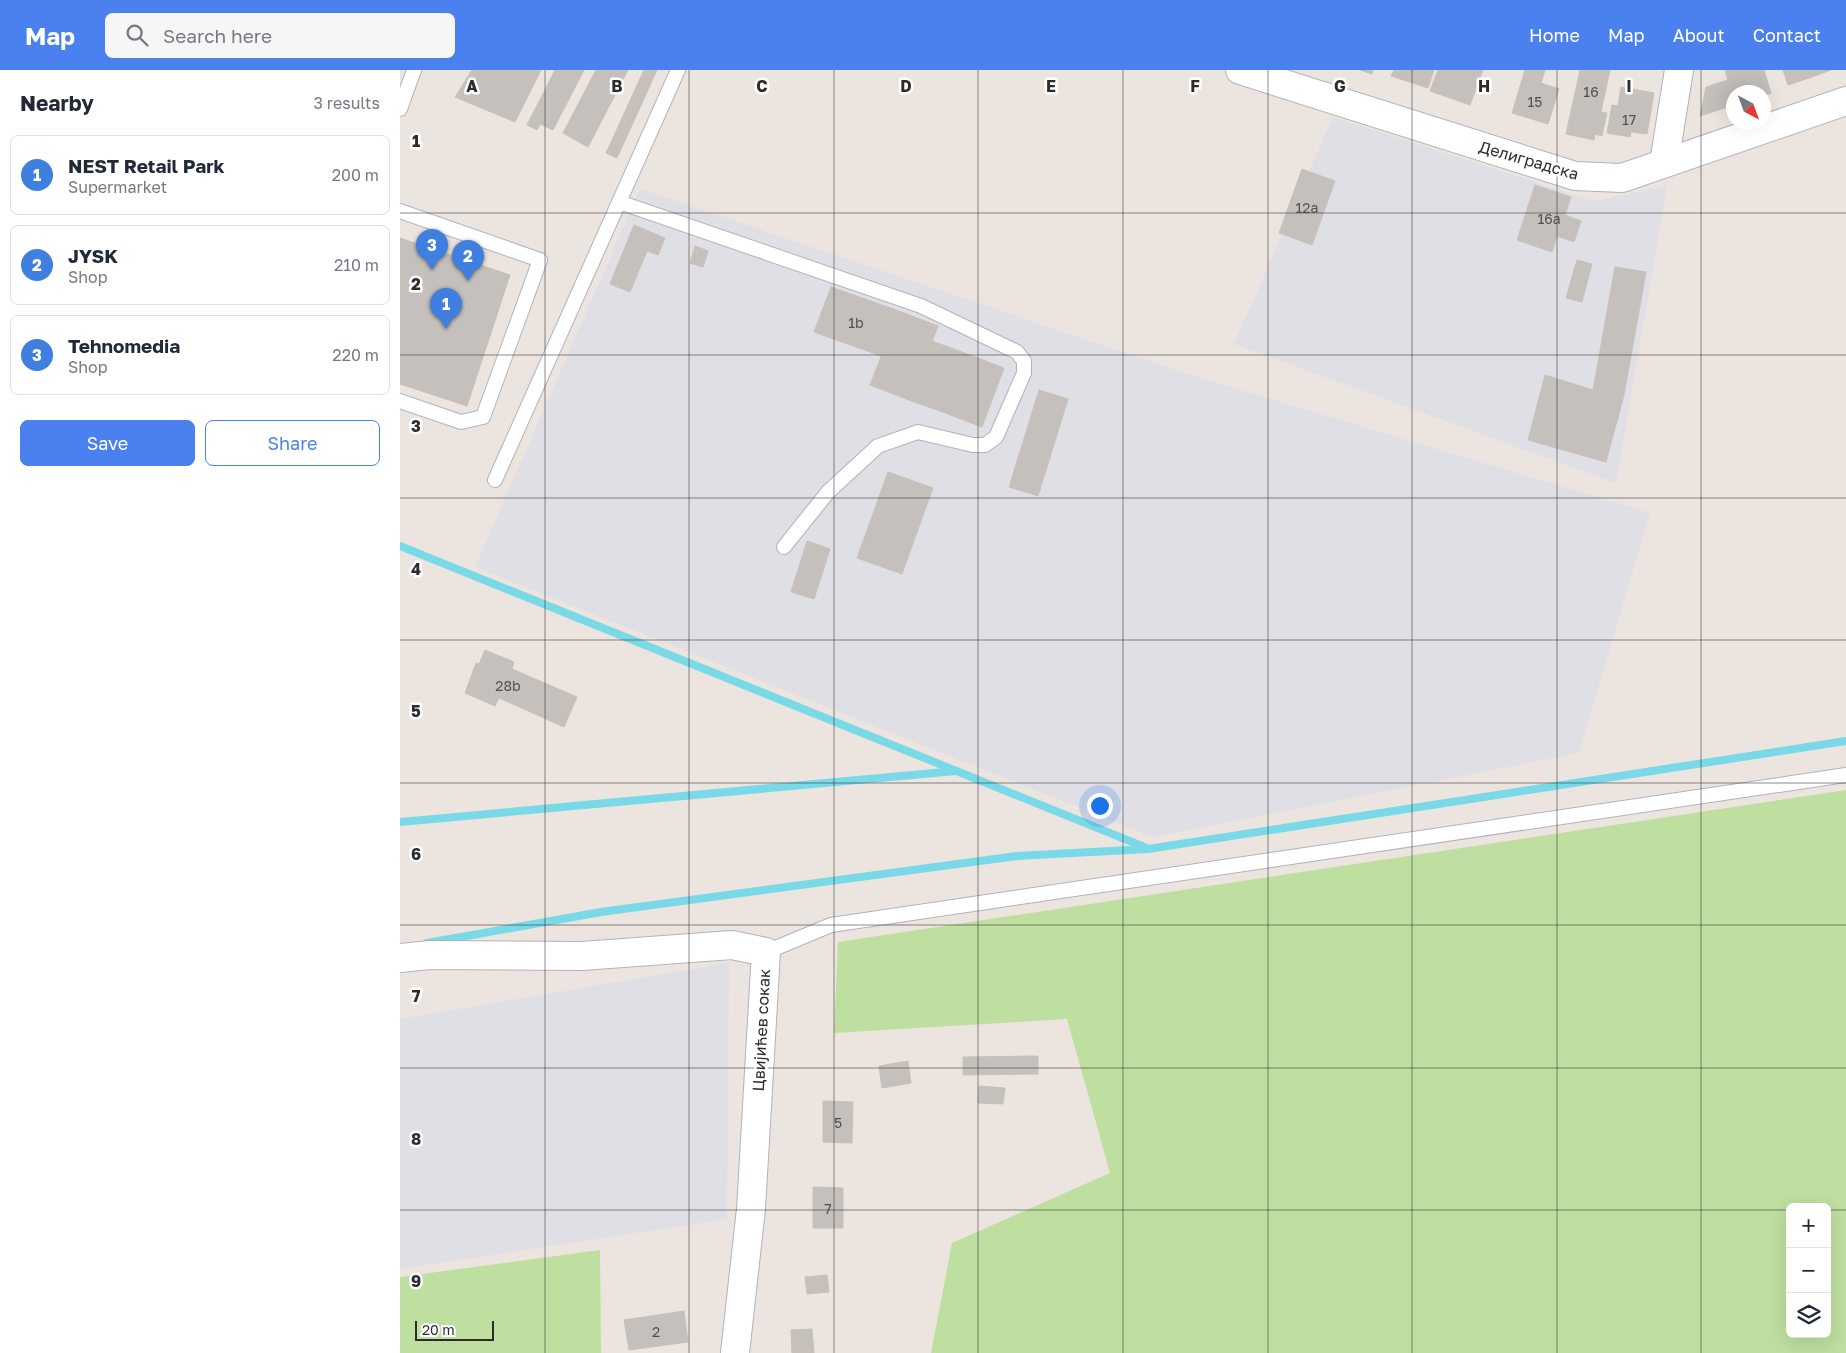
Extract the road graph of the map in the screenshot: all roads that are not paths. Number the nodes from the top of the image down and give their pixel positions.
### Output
1 (414, 70) edge
2 (678, 70) edge
3 (1240, 70) edge
4 (1679, 70) edge
5 (1301, 79) edge
6 (1846, 100) edge
7 (400, 109) edge
8 (1664, 163) junction
9 (619, 202) junction
10 (400, 211) edge
11 (400, 401) edge
12 (495, 480) dead end
13 (784, 547) dead end
14 (1846, 775) edge
15 (766, 952) junction
16 (400, 958) edge
17 (735, 1353) edge

1 - 7 lane
2 - 9 lane
3 - 5 street, Делиградска
4 - 8 street
5 - 8 street, Делиградска
6 - 8 street, Делиградска
9 - 12 lane
9 - 13 lane
10 - 11 lane
14 - 15 lane
15 - 16 street, Цвијићев сокак
15 - 17 street, Цвијићев сокак

